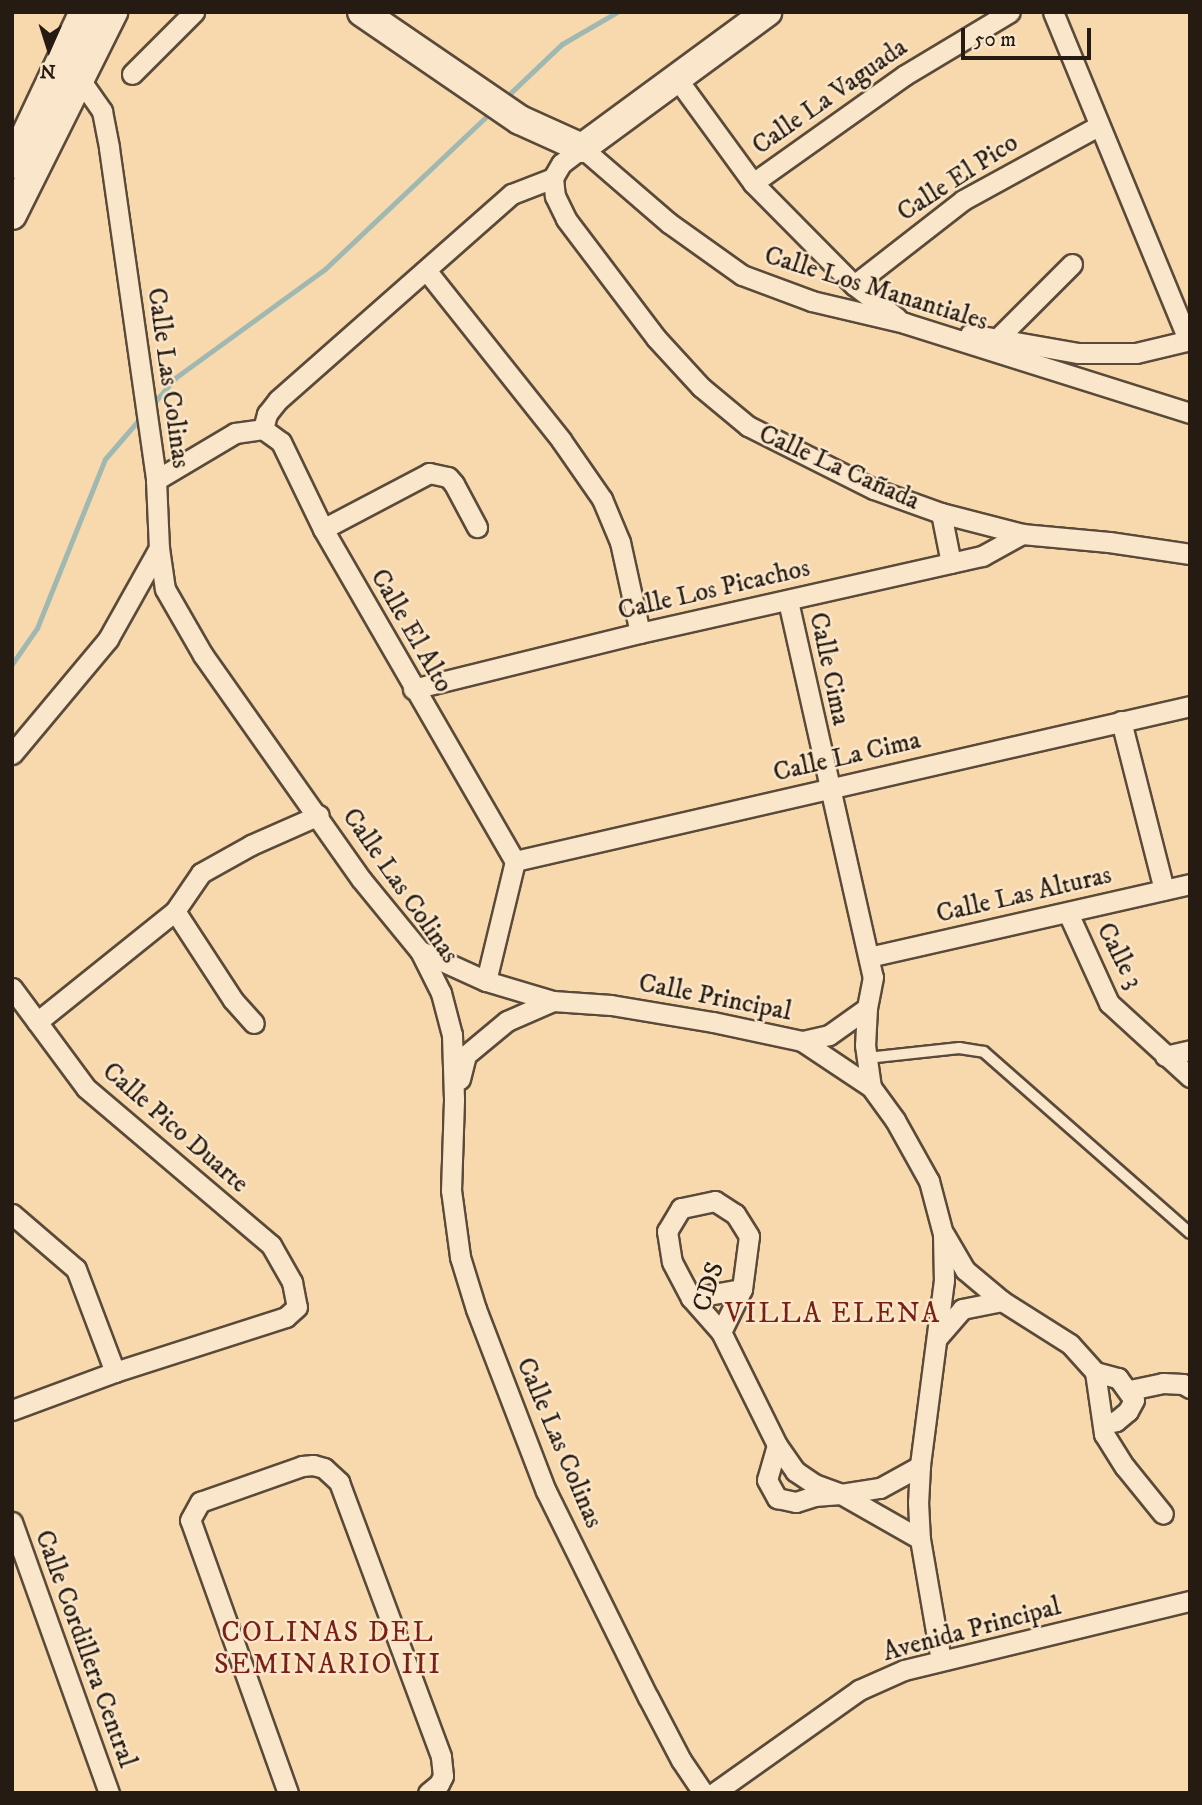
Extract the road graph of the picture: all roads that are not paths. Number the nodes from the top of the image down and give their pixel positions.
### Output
1 (84, 12) edge
2 (113, 12) edge
3 (194, 12) edge
4 (362, 12) edge
5 (768, 12) edge
6 (1010, 12) edge
7 (1053, 12) edge
8 (132, 74) dead end
9 (69, 76) junction
10 (678, 80) junction
11 (1098, 126) junction
12 (582, 148) junction
13 (12, 164) edge
14 (553, 178) junction
15 (753, 183) junction
16 (12, 215) edge
17 (1072, 264) dead end
18 (426, 270) junction
19 (854, 285) junction
20 (905, 324) junction
21 (997, 339) junction
22 (1189, 340) edge
23 (1190, 413) edge
24 (263, 429) junction
25 (156, 480) junction
26 (941, 513) junction
27 (477, 527) dead end
28 (323, 529) junction
29 (1022, 534) junction
30 (159, 548) junction
31 (1190, 554) edge
32 (951, 563) junction
33 (788, 601) junction
34 (640, 633) junction
35 (413, 689) junction
36 (1190, 706) edge
37 (1121, 721) junction
38 (12, 754) edge
39 (828, 789) junction
40 (319, 815) junction
41 (515, 860) junction
42 (1190, 884) edge
43 (1164, 890) junction
44 (175, 911) junction
45 (1068, 913) junction
46 (420, 951) junction
47 (869, 957) junction
48 (486, 981) junction
49 (12, 988) edge
50 (553, 1001) junction
51 (867, 1008) junction
52 (37, 1022) junction
53 (254, 1023) dead end
54 (802, 1041) junction
55 (1190, 1050) edge
56 (1165, 1056) junction
57 (867, 1058) junction
58 (1190, 1077) edge
59 (871, 1087) junction
60 (454, 1100) junction
61 (12, 1214) edge
62 (1190, 1233) edge
63 (943, 1234) junction
64 (741, 1289) junction
65 (691, 1297) junction
66 (1002, 1301) junction
67 (721, 1332) junction
68 (937, 1337) junction
69 (115, 1372) junction
70 (1095, 1372) junction
71 (1190, 1388) edge
72 (1130, 1390) junction
73 (12, 1410) edge
74 (1103, 1424) junction
75 (777, 1445) junction
76 (919, 1465) junction
77 (841, 1494) junction
78 (1163, 1514) dead end
79 (12, 1522) edge
80 (920, 1539) junction
81 (1190, 1601) edge
82 (941, 1660) junction
83 (109, 1793) edge
84 (288, 1793) edge
85 (428, 1793) edge
86 (703, 1793) edge
87 (714, 1793) edge

1 - 9 main road
2 - 9 main road
3 - 8 street
4 - 12 main road
5 - 10 main road
6 - 15 street, Calle La Vaguada
7 - 11 street
9 - 13 main road
9 - 16 main road
9 - 25 street, Calle Las Colinas
10 - 12 main road
10 - 15 street
11 - 19 street, Calle El Pico
11 - 22 street
12 - 14 street
12 - 20 street, Calle Los Manantiales
14 - 18 street
14 - 26 street, Calle La Cañada
15 - 19 street
17 - 21 street
18 - 24 street
18 - 34 street
19 - 20 street
20 - 21 street
20 - 23 street, Calle Los Manantiales
21 - 22 street
24 - 25 street
24 - 28 street, Calle El Alto
25 - 30 street, Calle Las Colinas
26 - 29 street, Calle La Cañada
26 - 32 street
27 - 28 street
28 - 35 street, Calle El Alto
29 - 31 street, Calle La Cañada
29 - 32 street, Calle Los Picachos
30 - 38 street
30 - 40 street, Calle Las Colinas
32 - 33 street, Calle Los Picachos
33 - 34 street, Calle Los Picachos
33 - 39 street, Calle Cima
34 - 35 street, Calle Los Picachos
35 - 41 street, Calle El Alto
36 - 37 street, Calle La Cima
37 - 39 street, Calle La Cima
37 - 43 street
39 - 41 street, Calle La Cima
39 - 47 street, Calle Cima
40 - 44 street
40 - 46 street, Calle Las Colinas
41 - 48 street
42 - 43 street, Calle Las Alturas
43 - 45 street, Calle Las Alturas
44 - 52 street
44 - 53 street
45 - 47 street, Calle Las Alturas
45 - 56 street, Calle 3
46 - 48 street
46 - 60 street, Calle Las Colinas
47 - 51 street, Calle Cima
48 - 50 street
49 - 52 street, Calle Pico Duarte
50 - 54 street, Calle Principal
50 - 60 street, Calle Principal
51 - 54 street
51 - 57 street, Calle Cima
52 - 69 street, Calle Pico Duarte
54 - 59 street, Calle Principal
55 - 56 street
56 - 58 street, Calle 3
57 - 59 street, Calle Cima
57 - 62 lane
59 - 63 street, Calle Principal
60 - 86 street, Calle Las Colinas
61 - 69 street
63 - 66 street
63 - 68 street, Calle Principal
64 - 65 street
64 - 65 street, CDS
64 - 67 street, CDS
65 - 67 street, CDS
66 - 68 street
66 - 70 street
67 - 75 street, CDS
68 - 76 street, Calle Principal
69 - 73 street
70 - 72 street
70 - 74 street
71 - 72 street
72 - 74 street
74 - 78 street
75 - 77 street, CDS
75 - 77 street
76 - 77 street
76 - 80 street, Calle Principal
77 - 80 street, CDS
79 - 83 street, Calle Cordillera Central
80 - 82 street, Calle Principal
81 - 82 street, Avenida Principal
82 - 87 street, Avenida Principal
84 - 85 street

